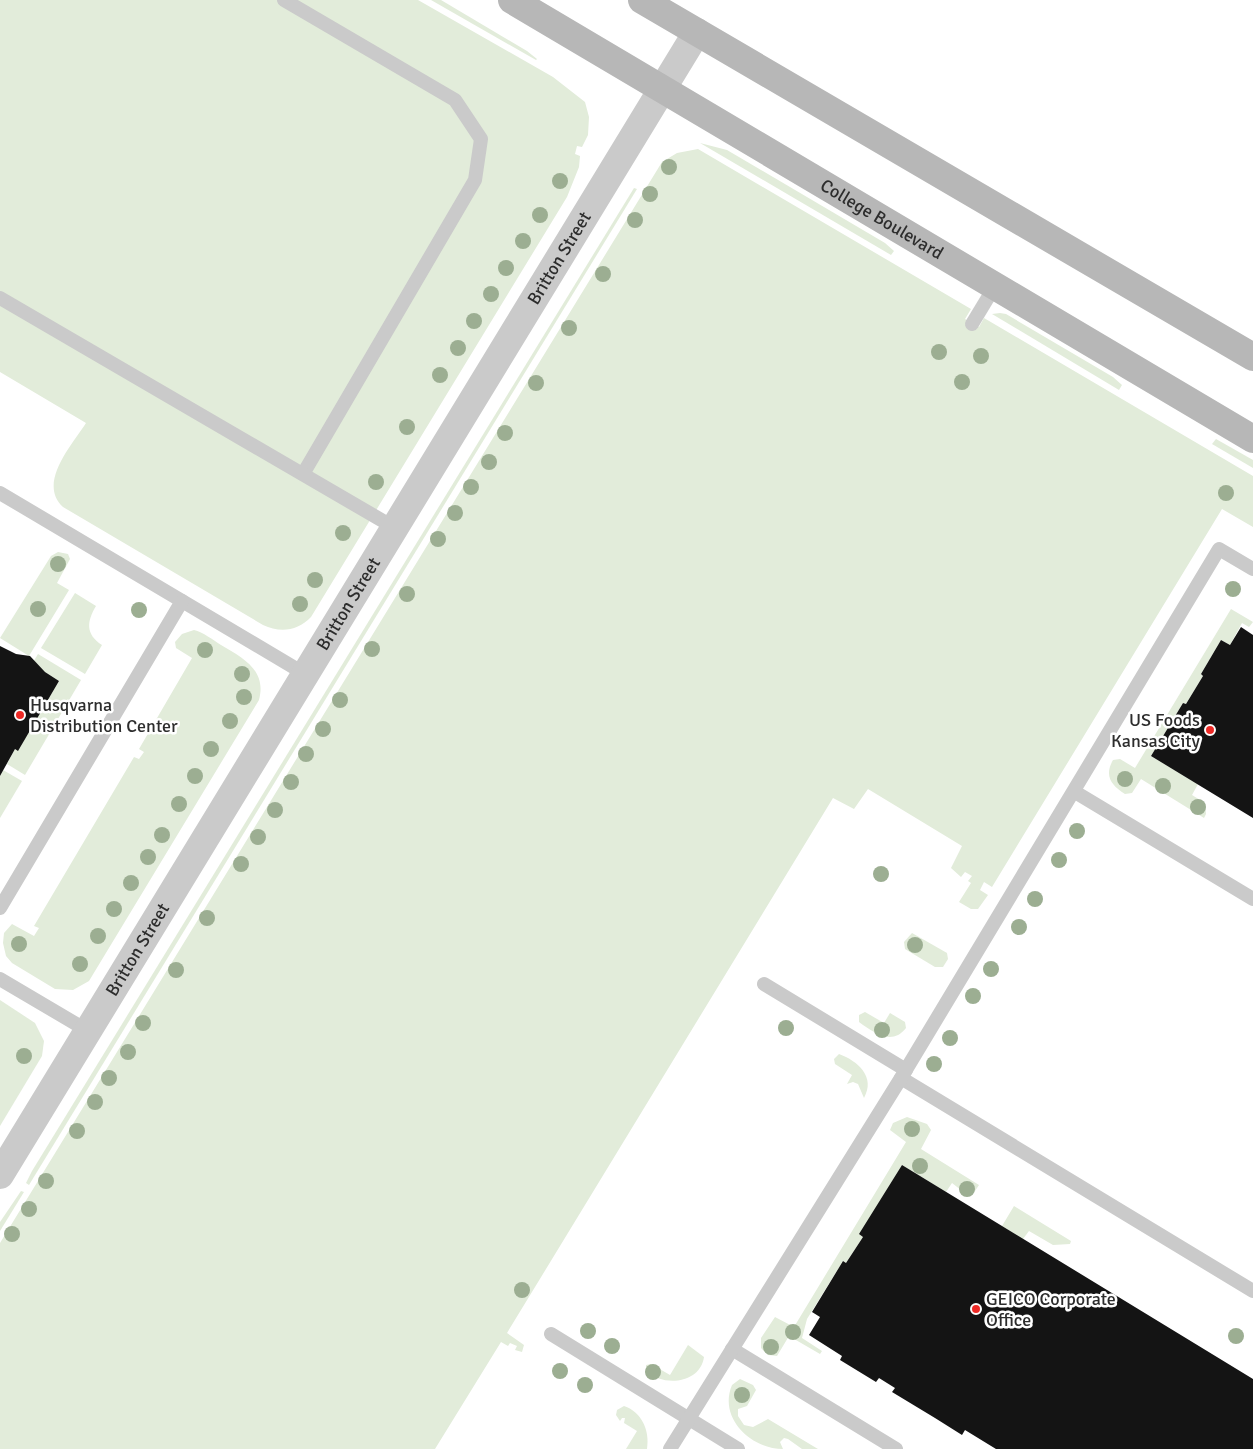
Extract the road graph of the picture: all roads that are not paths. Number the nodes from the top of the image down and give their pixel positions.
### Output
1 (284, 0) edge
2 (512, 0) edge
3 (642, 0) edge
4 (697, 32) junction
5 (663, 88) junction
6 (995, 286) junction
7 (0, 298) edge
8 (972, 324) dead end
9 (1253, 357) edge
10 (1253, 439) edge
11 (303, 474) junction
12 (0, 493) edge
13 (395, 528) junction
14 (1253, 569) edge
15 (182, 601) junction
16 (305, 674) junction
17 (1075, 792) junction
18 (1253, 900) edge
19 (0, 908) edge
20 (0, 979) edge
21 (764, 984) dead end
22 (88, 1031) junction
23 (903, 1074) junction
24 (0, 1175) edge
25 (1253, 1291) edge
26 (551, 1334) dead end
27 (732, 1349) junction
28 (688, 1418) junction
29 (670, 1449) edge
30 (738, 1449) edge
31 (896, 1449) edge

1 - 11 lane
2 - 5 main road, College Boulevard
3 - 4 main road
4 - 5 street, Britton Street
4 - 9 main road
5 - 6 main road, College Boulevard
5 - 13 street, Britton Street
6 - 8 lane
6 - 10 main road, College Boulevard
7 - 11 lane
11 - 13 lane
12 - 15 lane
13 - 16 street, Britton Street
14 - 17 lane
15 - 16 lane
15 - 19 lane
16 - 22 street, Britton Street
17 - 18 lane
17 - 23 lane
20 - 22 lane
21 - 23 lane
22 - 24 street, Britton Street
23 - 25 lane
23 - 27 lane
26 - 28 lane
27 - 28 lane
27 - 31 lane
28 - 29 lane
28 - 30 lane

